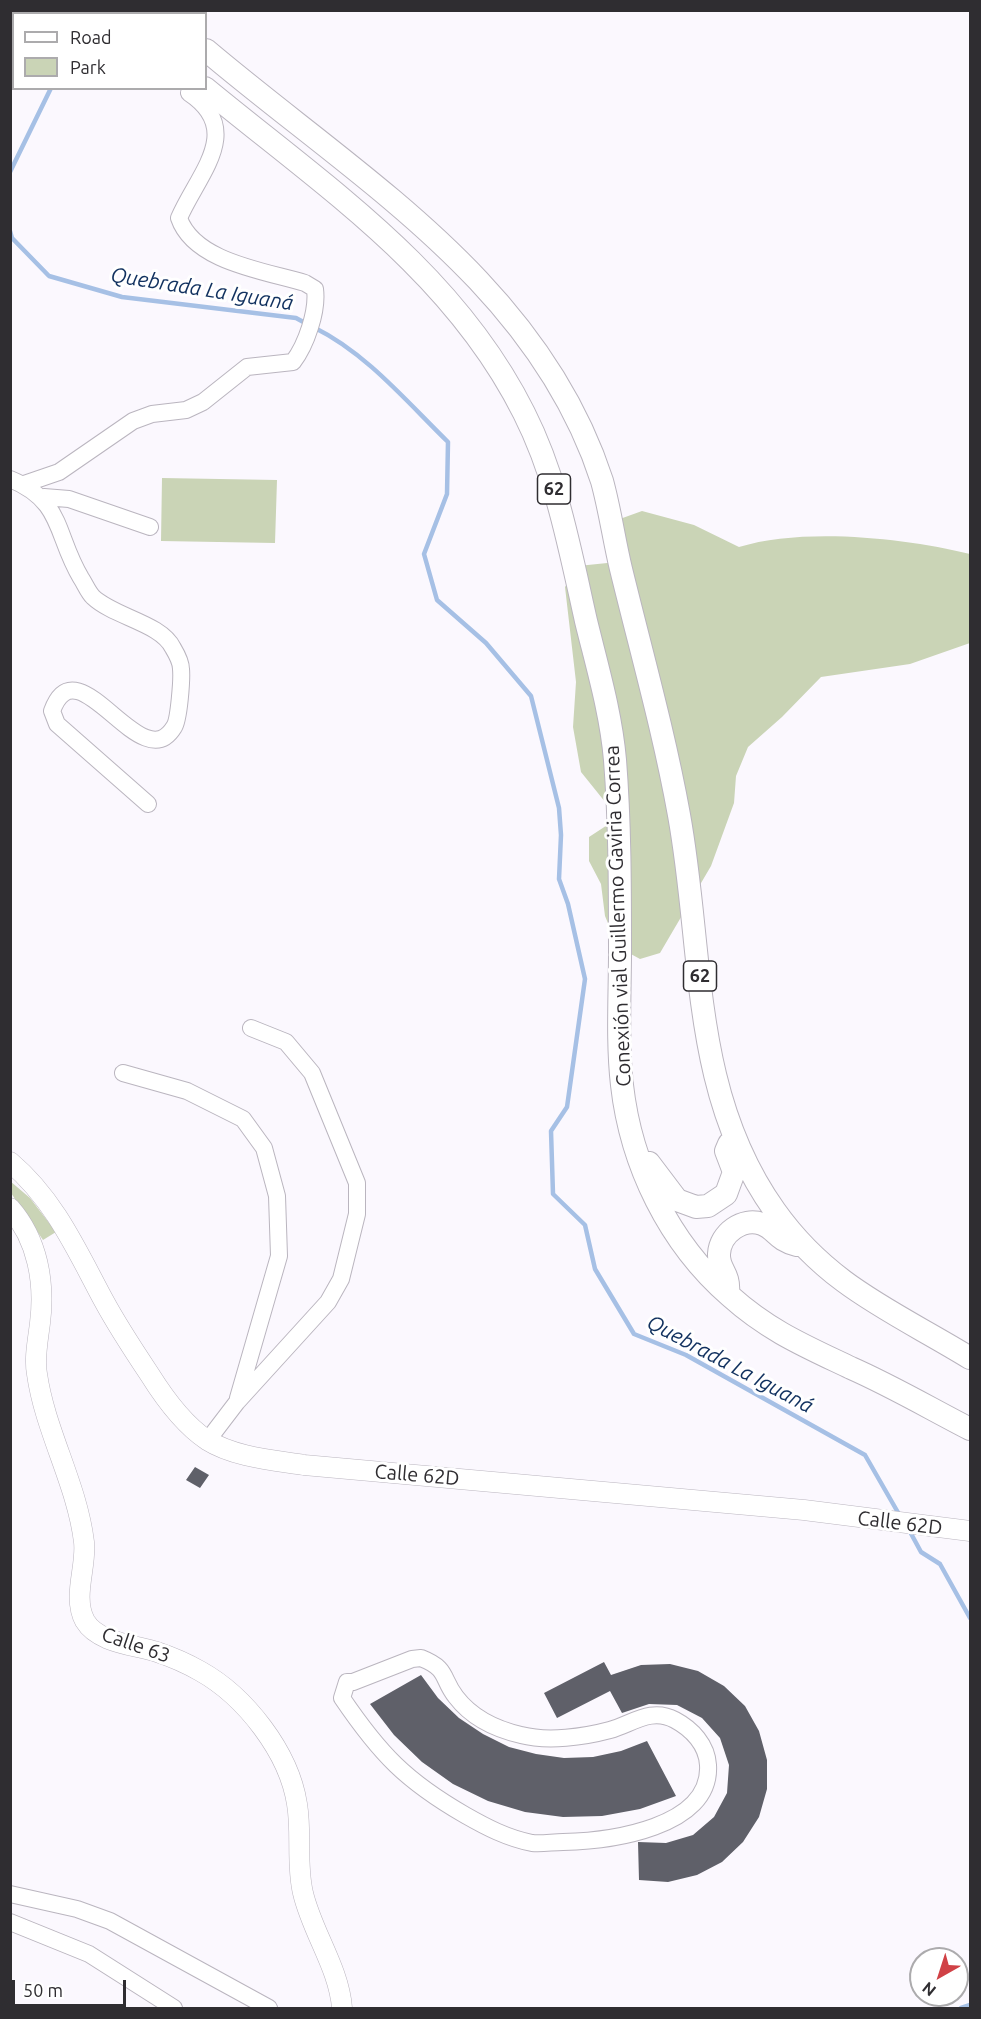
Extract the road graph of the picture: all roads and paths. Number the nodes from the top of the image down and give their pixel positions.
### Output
1 (207, 51) edge
2 (197, 91) edge
3 (17, 482) edge
4 (44, 497) junction
5 (150, 527) dead end
6 (148, 804) dead end
7 (251, 1028) dead end
8 (123, 1073) dead end
9 (732, 1135) junction
10 (633, 1143) junction
11 (10, 1162) edge
12 (10, 1208) edge
13 (804, 1247) junction
14 (728, 1295) junction
15 (970, 1358) edge
16 (237, 1402) junction
17 (970, 1429) edge
18 (208, 1440) junction
19 (970, 1532) edge
20 (347, 1682) joint
21 (10, 1894) edge
22 (10, 1922) edge
23 (174, 2008) edge
24 (269, 2008) edge
25 (342, 2008) edge

1 - 9 highway, 62
2 - 3 street
2 - 10 highway, Conexión vial Guillermo Gaviria Correa / 62
3 - 4 street
4 - 5 street
4 - 6 street
7 - 16 street
8 - 16 street
9 - 10 highway
9 - 13 highway, 62
10 - 14 highway, Conexión vial Guillermo Gaviria Correa / 62
11 - 18 main road, Calle 62D
12 - 25 main road, Calle 63
13 - 14 highway
13 - 15 highway, 62
14 - 17 highway, Conexión vial Guillermo Gaviria Correa / 62
16 - 18 street
18 - 19 main road, Calle 62D
20 - 20 street
21 - 24 street
22 - 23 street

